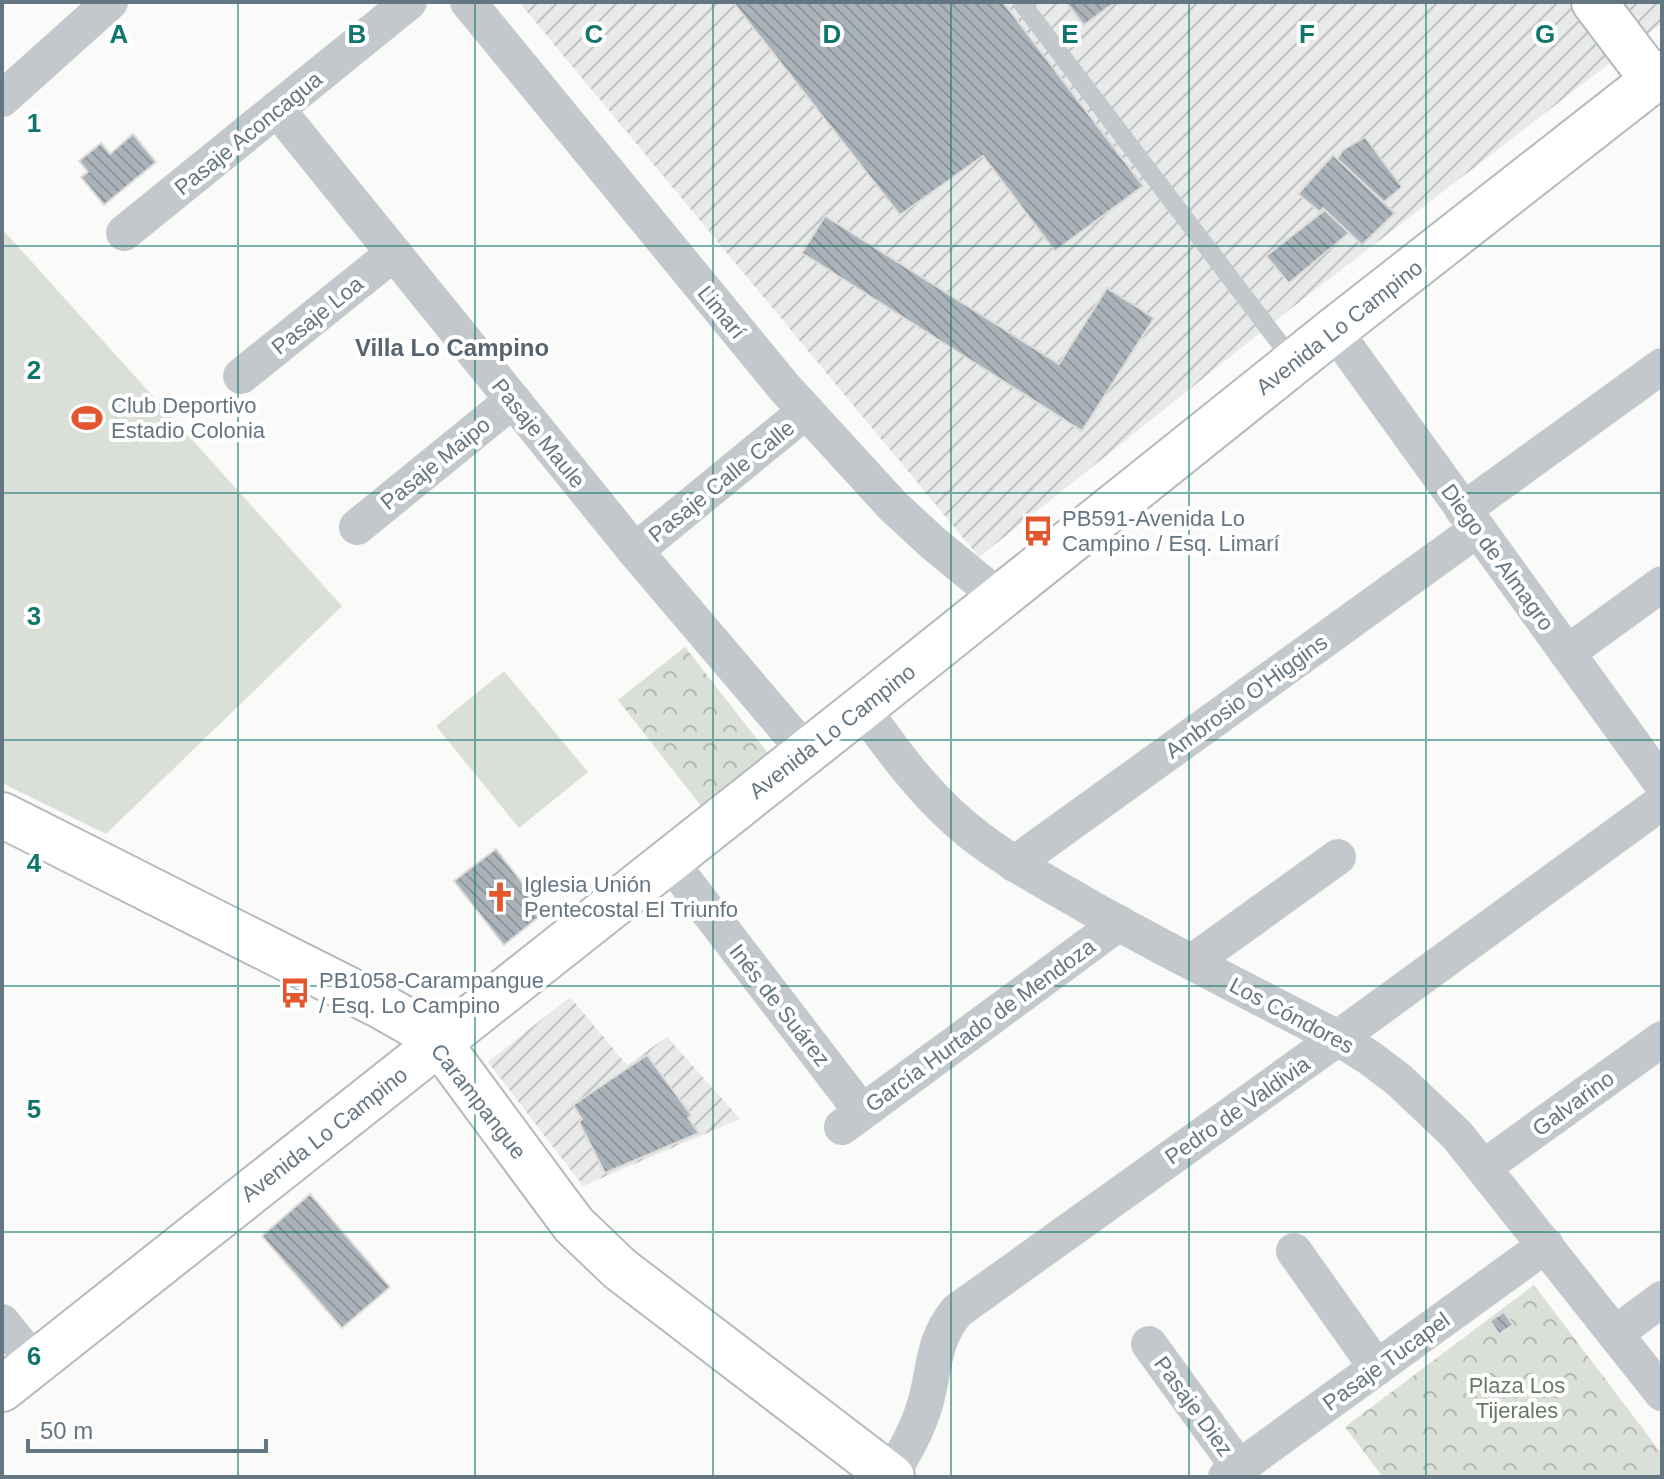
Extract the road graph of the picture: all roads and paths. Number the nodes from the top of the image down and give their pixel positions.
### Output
1 (110, 2) edge
2 (409, 2) edge
3 (468, 2) edge
4 (1021, 2) edge
5 (1594, 2) edge
6 (1658, 77) edge
7 (2, 99) edge
8 (277, 109) junction
9 (124, 233) dead end
10 (394, 253) junction
11 (1334, 330) junction
12 (1294, 362) junction
13 (1662, 366) edge
14 (241, 376) dead end
15 (513, 400) junction
16 (806, 411) junction
17 (1470, 520) junction
18 (357, 527) dead end
19 (635, 551) junction
20 (1662, 584) edge
21 (1000, 598) junction
22 (1567, 653) junction
23 (862, 708) junction
24 (806, 752) junction
25 (1662, 784) edge
26 (1662, 802) edge
27 (3, 818) edge
28 (1338, 857) dead end
29 (669, 860) junction
30 (1014, 864) junction
31 (1119, 923) junction
32 (1192, 962) junction
33 (1338, 1038) junction
34 (1662, 1039) edge
35 (440, 1044) junction
36 (852, 1119) joint
37 (1484, 1167) junction
38 (1546, 1245) junction
39 (1294, 1251) dead end
40 (1662, 1299) edge
41 (2, 1322) edge
42 (1615, 1334) junction
43 (1149, 1344) dead end
44 (1377, 1368) junction
45 (18, 1376) edge
46 (1662, 1393) edge
47 (1233, 1472) edge
48 (891, 1476) edge

1 - 7 street
2 - 8 street, Pasaje Aconcagua
3 - 16 street, Limarí
4 - 12 lane
5 - 6 main road
6 - 11 main road, Avenida Lo Campino
8 - 9 street, Pasaje Aconcagua
8 - 10 street, Pasaje Maule
10 - 14 street, Pasaje Loa
10 - 15 street, Pasaje Maule
11 - 12 main road, Avenida Lo Campino
11 - 17 street, Diego de Almagro
12 - 21 main road, Avenida Lo Campino
13 - 17 street, Ambrosio O'Higgins
15 - 18 street, Pasaje Maipo
15 - 19 street, Pasaje Maule
16 - 19 street, Pasaje Calle Calle
16 - 21 street, Limarí
17 - 22 street, Diego de Almagro
17 - 30 street, Ambrosio O'Higgins
19 - 24 street, Pasaje Maule
20 - 22 street
21 - 23 main road, Avenida Lo Campino
22 - 25 street, Diego de Almagro
23 - 24 main road, Avenida Lo Campino
23 - 30 street, Los Cóndores
24 - 29 main road, Avenida Lo Campino
26 - 33 street, Pedro de Valdivia
27 - 35 main road, Carampangue
28 - 32 street
29 - 35 main road, Avenida Lo Campino
29 - 36 street, Inés de Suárez
30 - 31 street, Los Cóndores
31 - 32 street, Los Cóndores
31 - 36 street, García Hurtado de Mendoza
32 - 33 street, Los Cóndores
33 - 37 street, Los Cóndores
33 - 48 street, Pedro de Valdivia
34 - 37 street, Galvarino
35 - 45 main road, Avenida Lo Campino
35 - 48 main road, Carampangue
37 - 38 street, Los Cóndores
38 - 42 street, Los Cóndores
38 - 44 street, Pasaje Tucapel
39 - 44 street
40 - 42 street
41 - 45 street
42 - 46 street, Los Cóndores
43 - 47 street, Pasaje Diez
44 - 47 street, Pasaje Tucapel

